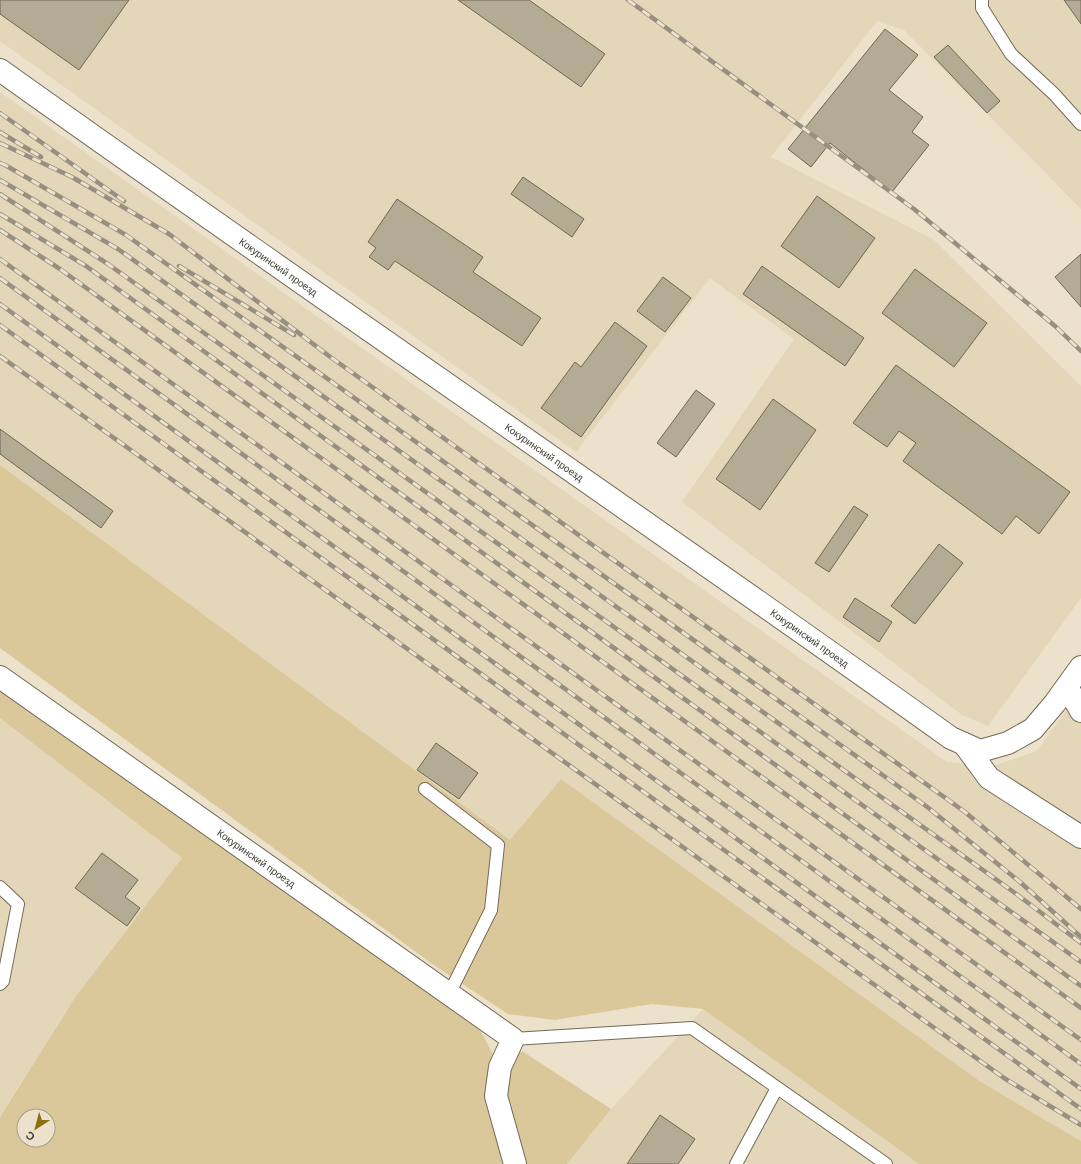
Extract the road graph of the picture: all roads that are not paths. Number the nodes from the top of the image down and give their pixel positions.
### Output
1 (982, 0) edge
2 (0, 70) edge
3 (1081, 124) edge
4 (1081, 668) edge
5 (0, 677) edge
6 (1067, 686) junction
7 (1081, 711) edge
8 (964, 744) junction
9 (425, 789) dead end
10 (1081, 837) edge
11 (0, 887) edge
12 (0, 984) edge
13 (449, 994) junction
14 (514, 1039) junction
15 (777, 1088) junction
16 (515, 1164) edge
17 (736, 1164) edge
18 (886, 1164) edge

1 - 3 lane
2 - 8 street, Кокуринский проезд
4 - 6 street, Кокуринский проезд
5 - 13 street, Кокуринский проезд
6 - 7 street
6 - 8 street, Кокуринский проезд
8 - 10 street
9 - 13 lane
11 - 12 lane
13 - 14 street, Кокуринский проезд
14 - 15 lane
14 - 16 street
15 - 17 lane
15 - 18 lane

